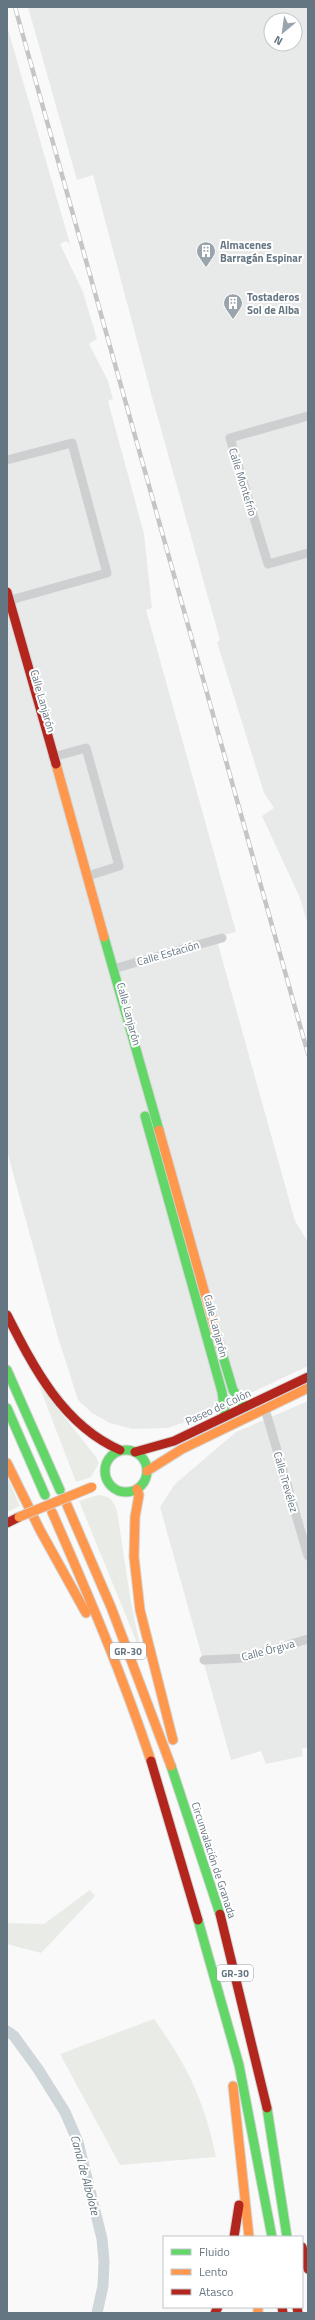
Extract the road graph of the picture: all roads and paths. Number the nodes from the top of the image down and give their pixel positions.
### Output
1 (308, 416) edge
2 (7, 460) edge
3 (308, 554) edge
4 (8, 598) edge
5 (7, 619) edge
6 (53, 756) junction
7 (88, 876) junction
8 (222, 938) dead end
9 (113, 969) junction
10 (7, 1315) edge
11 (7, 1370) edge
12 (308, 1377) edge
13 (308, 1388) edge
14 (245, 1407) junction
15 (7, 1408) edge
16 (265, 1409) junction
17 (224, 1416) junction
18 (120, 1450) junction
19 (135, 1452) junction
20 (7, 1462) edge
21 (147, 1471) junction
22 (106, 1479) junction
23 (137, 1489) junction
24 (60, 1490) dead end
25 (45, 1495) dead end
26 (67, 1505) dead end
27 (52, 1512) dead end
28 (7, 1523) edge
29 (308, 1556) edge
30 (308, 1639) edge
31 (204, 1660) dead end
32 (141, 1728) junction
33 (182, 1799) junction
34 (234, 2044) junction
35 (274, 2152) junction
36 (243, 2185) junction
37 (294, 2217) dead end
38 (234, 2236) edge
39 (249, 2236) edge
40 (272, 2236) edge
41 (287, 2236) edge
42 (303, 2251) edge
43 (308, 2269) edge

1 - 3 street, Calle Montefrío
2 - 4 street, Calle Lanjarón
4 - 6 main road, Calle Lanjarón
5 - 17 main road, Calle Lanjarón
6 - 7 main road, Calle Lanjarón
6 - 7 street
7 - 9 main road, Calle Lanjarón
8 - 9 street, Calle Estación
9 - 14 main road, Calle Lanjarón
10 - 18 main road
11 - 24 main road
12 - 14 main road, Paseo de Colón
13 - 16 main road, Paseo de Colón
14 - 17 main road, Paseo de Colón
15 - 25 main road
16 - 21 main road, Paseo de Colón
16 - 29 street, Calle Trevélez
17 - 19 main road, Paseo de Colón
18 - 19 main road
18 - 22 main road
19 - 21 main road
20 - 32 main road
21 - 23 main road
22 - 23 main road
22 - 28 main road, bridge
23 - 33 main road
26 - 33 main road, Circunvalación de Granada / GR-30
27 - 32 main road, GR-30
30 - 31 street, Calle Órgiva
32 - 34 main road, GR-30
33 - 35 main road, Circunvalación de Granada / GR-30
34 - 36 main road
34 - 40 main road, GR-30
35 - 37 main road
35 - 41 main road, Circunvalación de Granada / GR-30
36 - 38 main road
36 - 39 main road
42 - 43 main road

